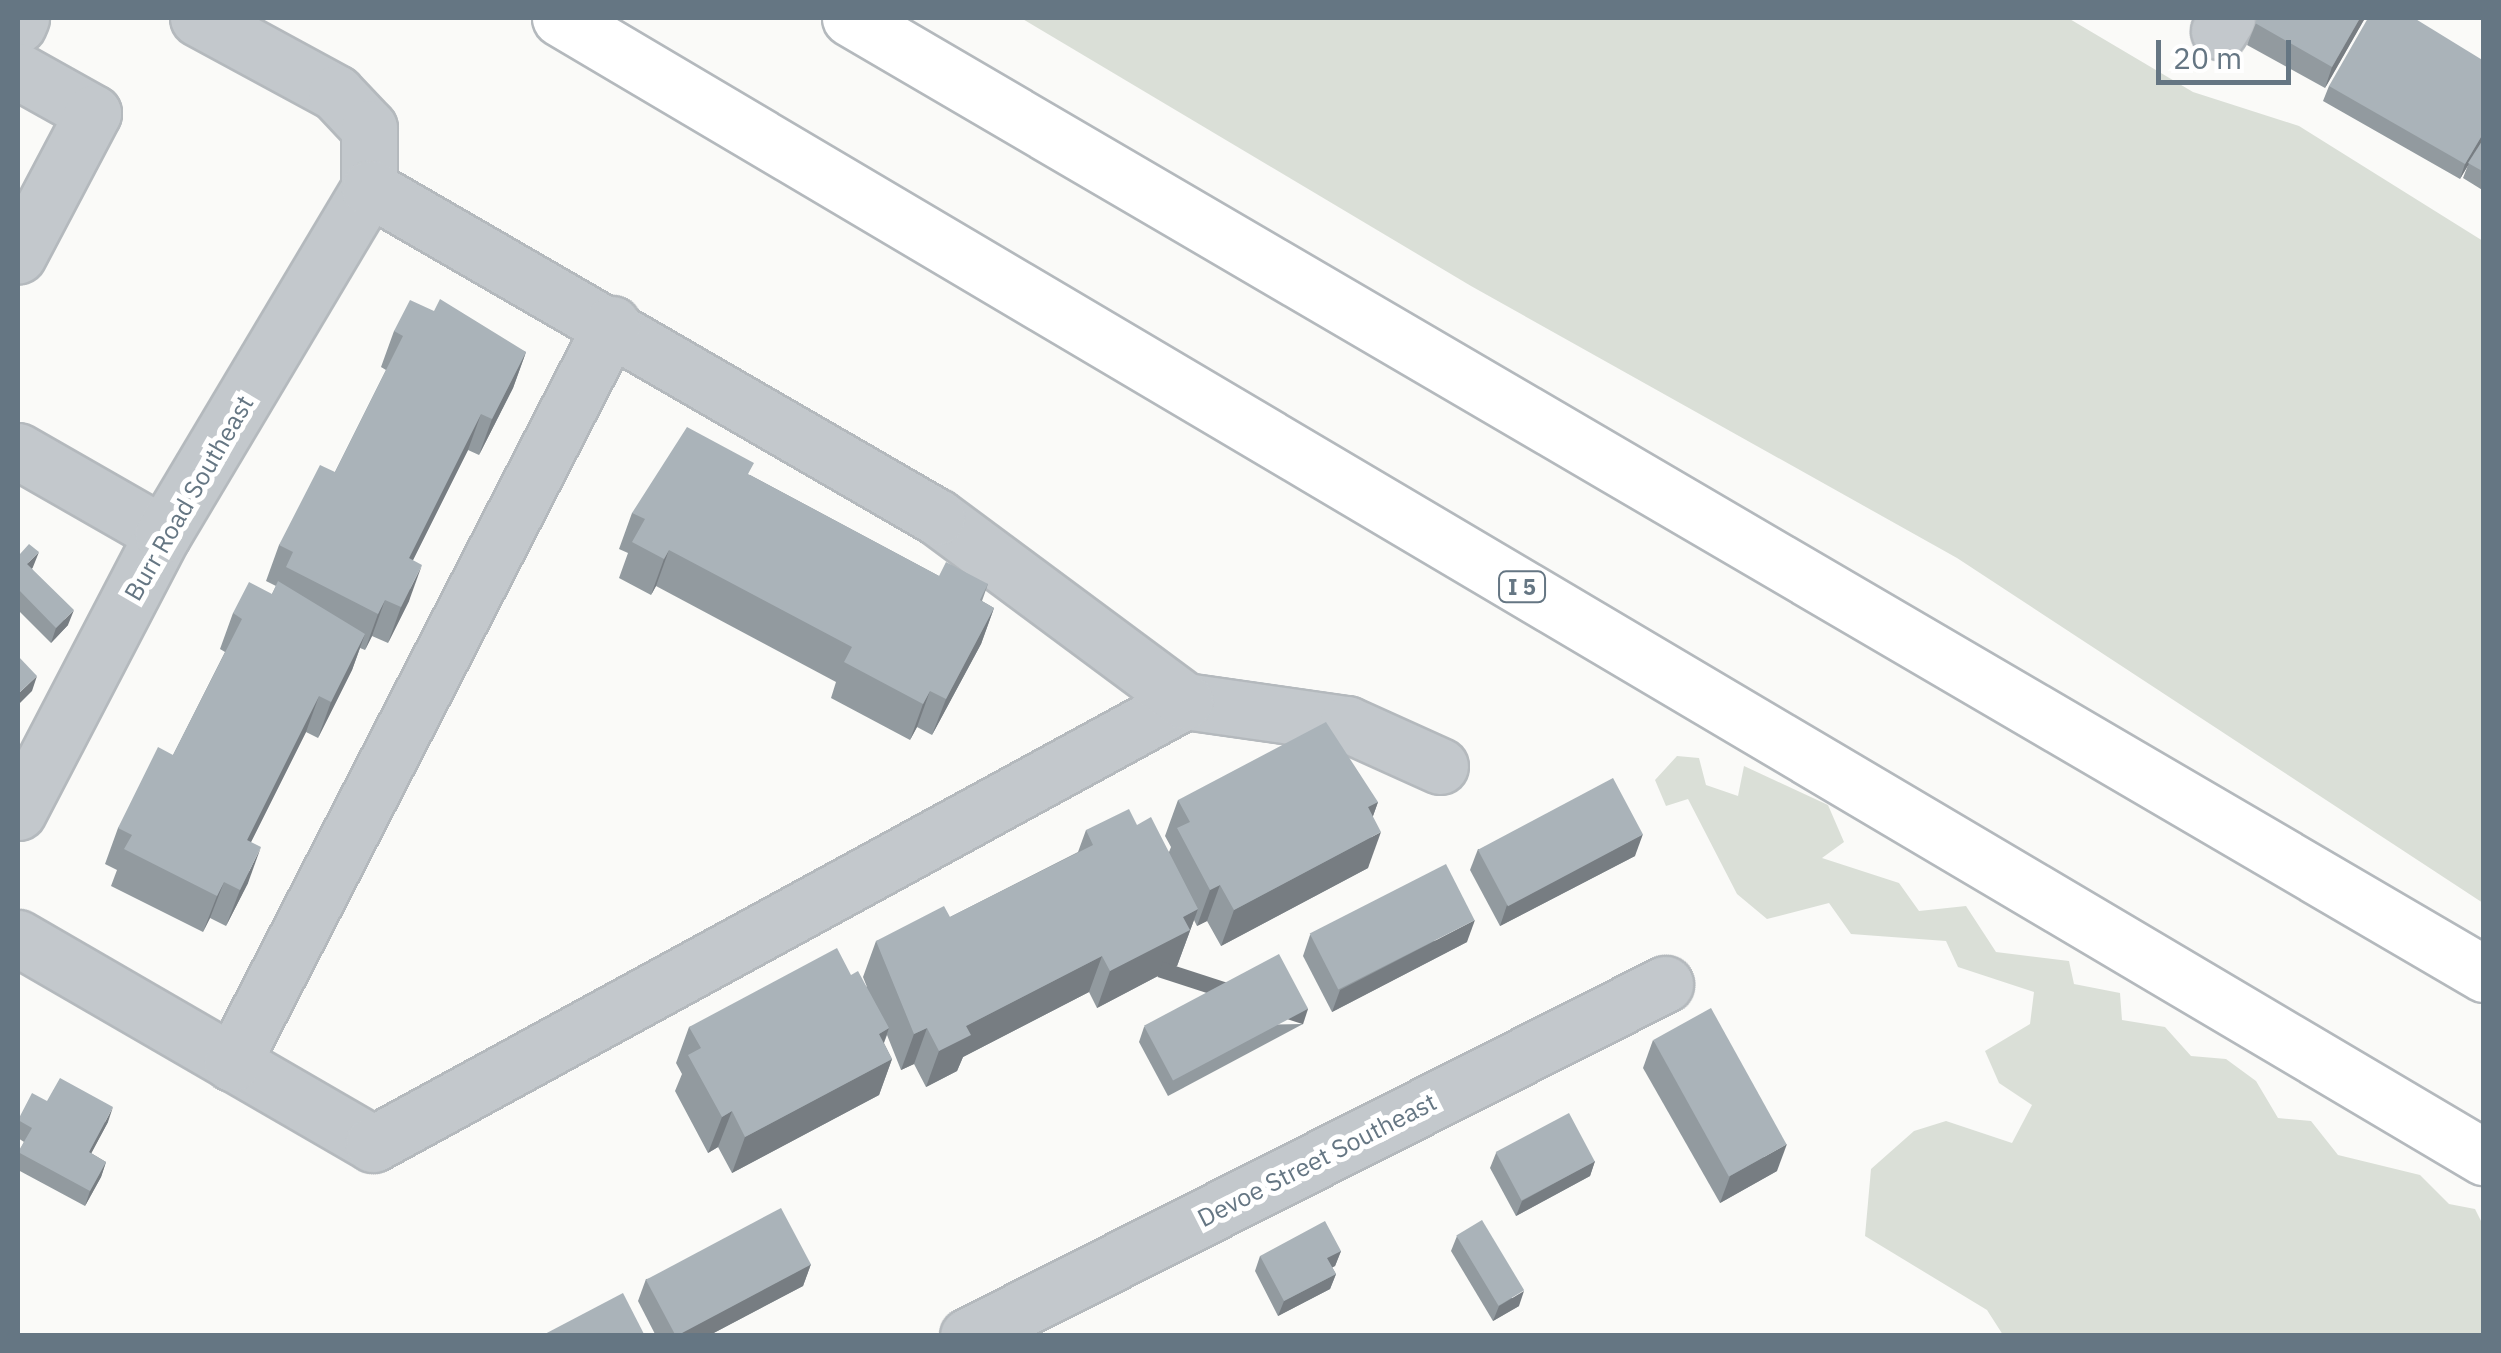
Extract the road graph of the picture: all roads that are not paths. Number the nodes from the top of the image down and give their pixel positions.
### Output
1 (22, 18) edge
2 (198, 18) edge
3 (560, 18) edge
4 (850, 18) edge
5 (18, 25) edge
6 (18, 70) edge
7 (369, 188) junction
8 (18, 256) edge
9 (612, 324) junction
10 (18, 451) edge
11 (164, 534) junction
12 (1185, 701) junction
13 (1440, 766) dead end
14 (18, 812) edge
15 (18, 938) edge
16 (2484, 974) edge
17 (1665, 984) dead end
18 (232, 1063) junction
19 (2484, 1157) edge
20 (968, 1336) edge

1 - 5 street
2 - 7 street
3 - 19 highway, I 5
4 - 16 highway
6 - 8 street
7 - 9 street
7 - 11 street, Burr Road Southeast
9 - 12 street
9 - 18 street
10 - 11 street
11 - 14 street, Burr Road Southeast
12 - 13 street
12 - 18 street
15 - 18 street
17 - 20 street, Devoe Street Southeast

